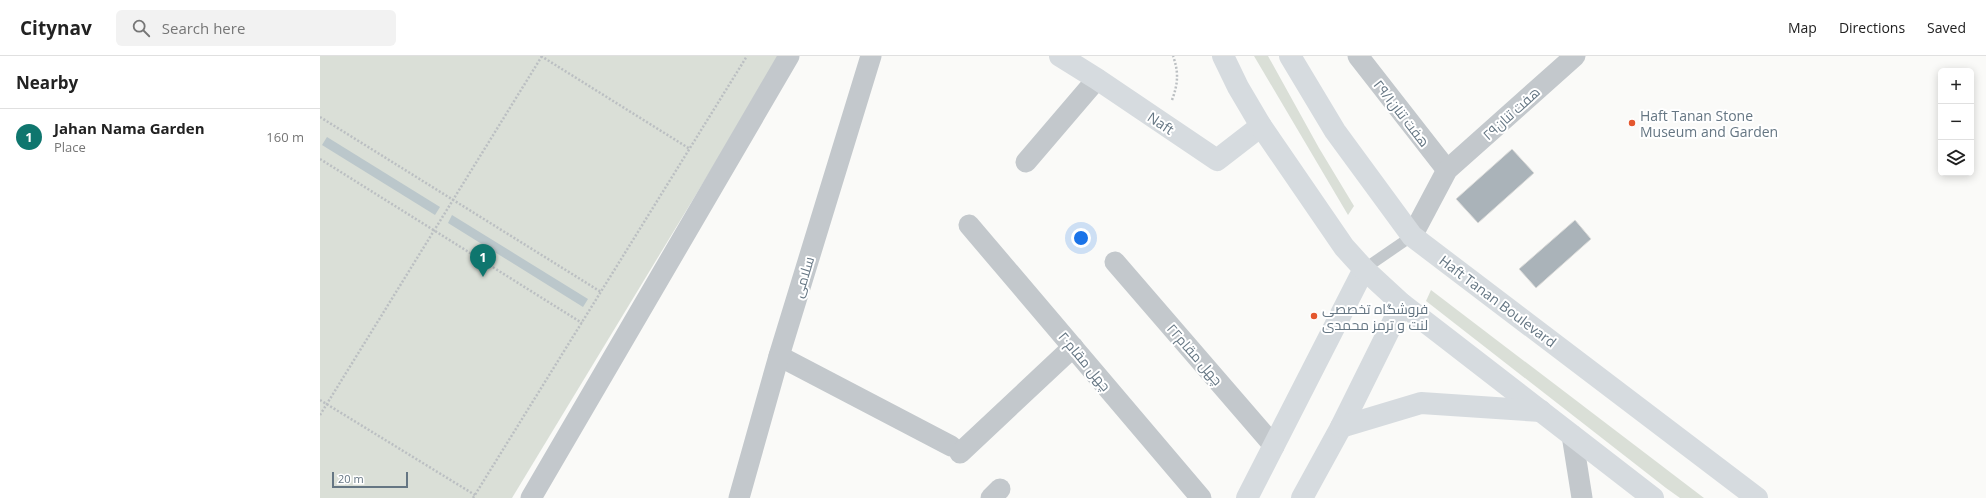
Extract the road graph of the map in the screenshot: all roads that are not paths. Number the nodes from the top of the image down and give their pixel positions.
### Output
1 (789, 56) edge
2 (871, 56) edge
3 (1060, 56) edge
4 (1223, 56) edge
5 (1290, 56) edge
6 (1358, 56) edge
7 (1575, 56) edge
8 (1098, 79) junction
9 (1261, 126) junction
10 (1026, 162) dead end
11 (1447, 170) junction
12 (969, 225) dead end
13 (1412, 236) junction
14 (1116, 262) dead end
15 (1364, 269) junction
16 (1402, 304) junction
17 (1073, 348) junction
18 (779, 356) junction
19 (1542, 411) junction
20 (1341, 427) junction
21 (1572, 435) junction
22 (1274, 446) junction
23 (531, 498) edge
24 (739, 498) edge
25 (1201, 498) edge
26 (1247, 498) edge
27 (1302, 498) edge
28 (1582, 498) edge
29 (1653, 498) edge
30 (1757, 498) edge

1 - 23 street
2 - 18 street, سلامی
3 - 8 main road, Naft
4 - 9 main road
5 - 13 main road, Haft Tanan Boulevard
6 - 11 street, ۲۹/۱هفت تنان
7 - 11 street, هفت تنان۲۹
8 - 9 main road, Naft
8 - 10 street
9 - 15 main road
11 - 13 street
12 - 17 street, چهل مقام۲۰
13 - 15 lane
13 - 30 main road, Haft Tanan Boulevard
14 - 22 street, چهل مقام۲۲
15 - 16 main road
15 - 22 main road
16 - 19 main road
16 - 20 main road
17 - 18 street
17 - 25 street, چهل مقام۲۰
18 - 24 street, سلامی
19 - 20 main road
19 - 21 main road
20 - 27 main road
21 - 28 street
21 - 29 main road
22 - 26 main road

